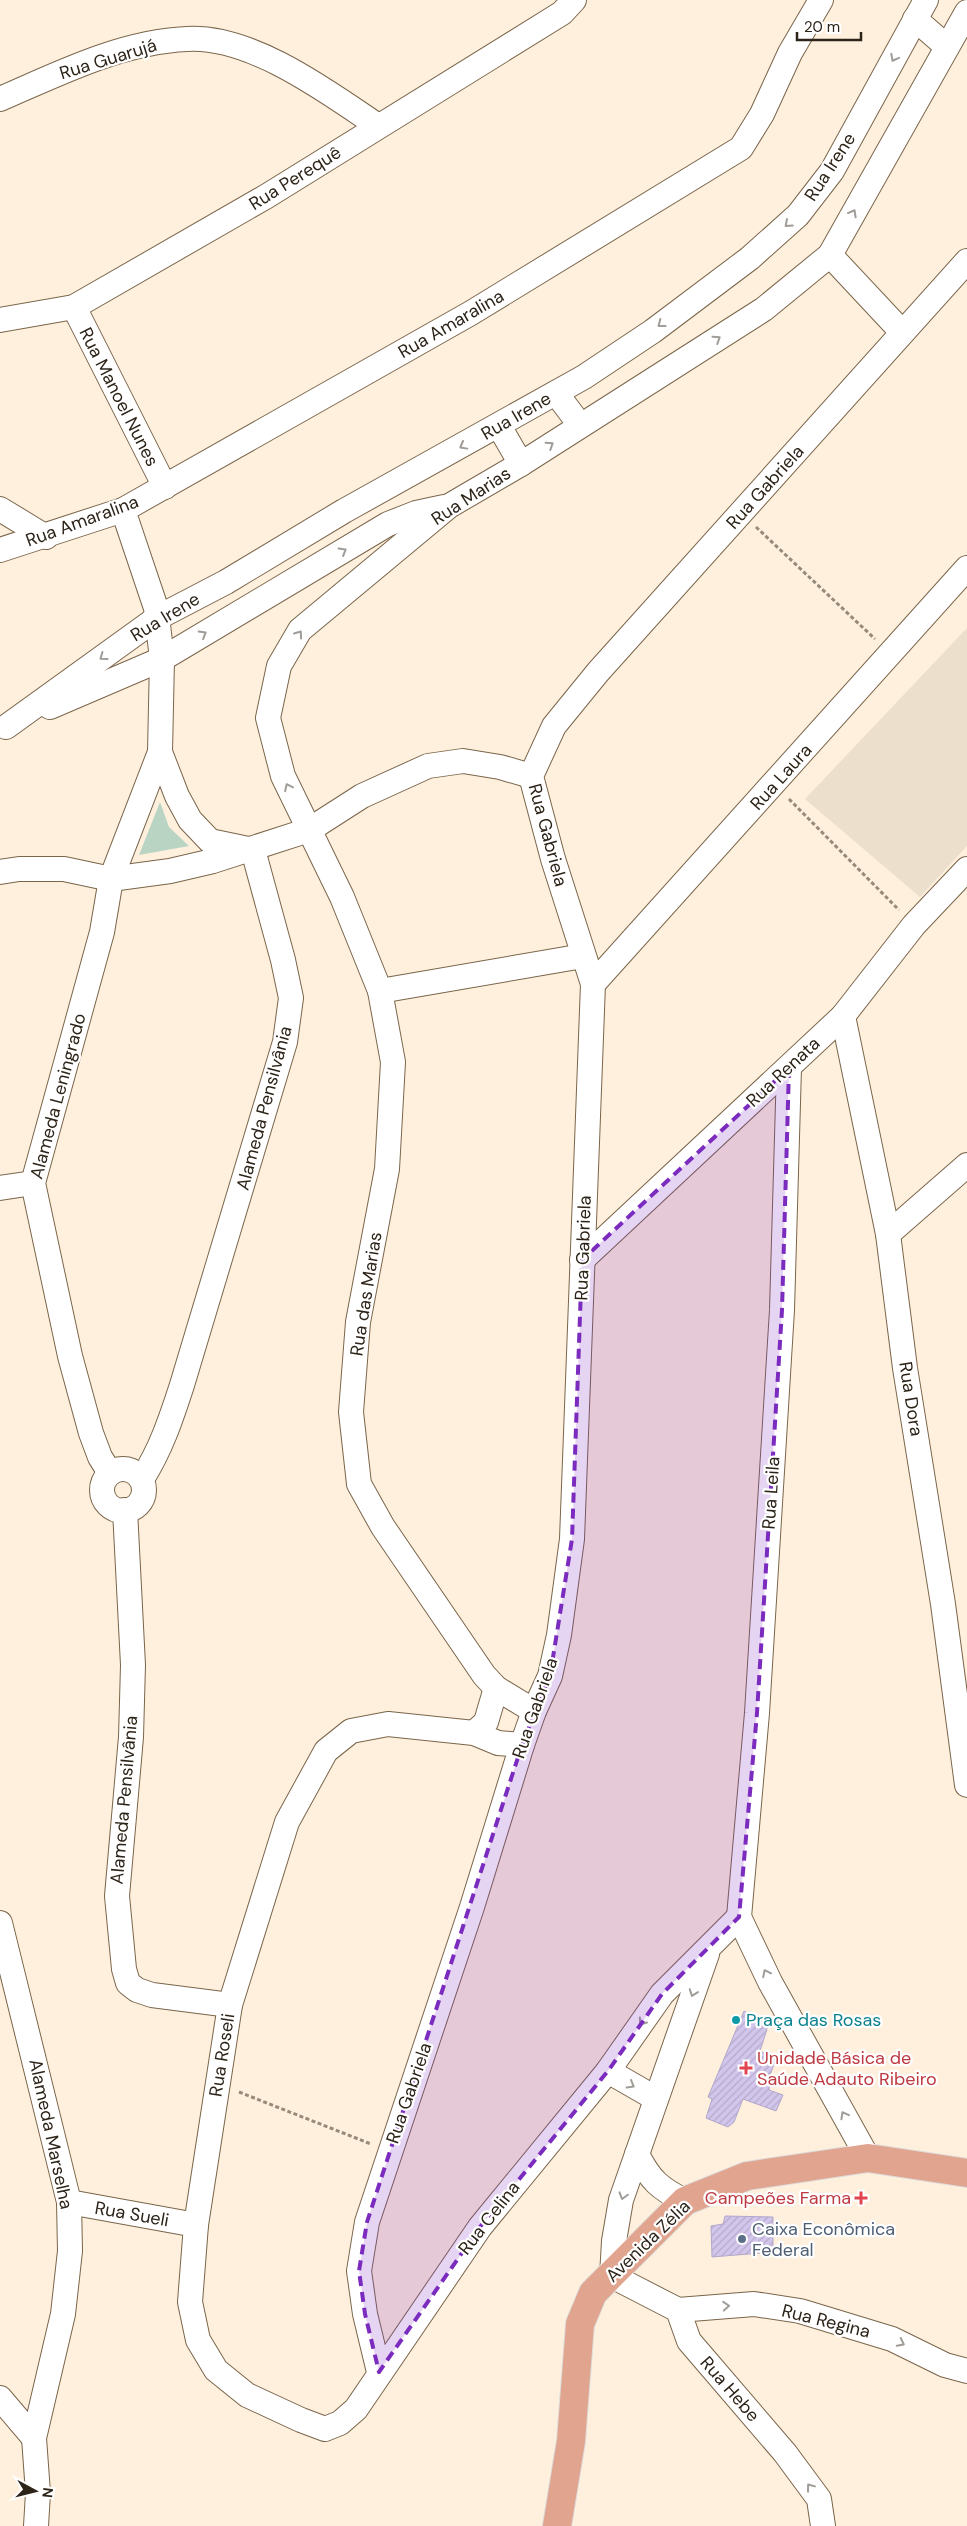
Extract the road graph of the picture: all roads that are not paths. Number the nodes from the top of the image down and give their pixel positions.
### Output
1 (574, 0) edge
2 (821, 0) edge
3 (920, 9) edge
4 (967, 12) edge
5 (946, 46) junction
6 (0, 99) edge
7 (378, 126) junction
8 (830, 256) junction
9 (967, 261) edge
10 (74, 307) junction
11 (0, 320) edge
12 (902, 332) junction
13 (556, 393) junction
14 (580, 425) junction
15 (498, 426) junction
16 (521, 464) junction
17 (165, 487) junction
18 (449, 506) junction
19 (0, 509) edge
20 (123, 510) junction
21 (46, 536) junction
22 (0, 550) edge
23 (967, 568) edge
24 (157, 618) junction
25 (162, 659) junction
26 (3, 728) edge
27 (160, 752) junction
28 (531, 776) junction
29 (309, 830) junction
30 (253, 850) junction
31 (967, 869) edge
32 (0, 872) edge
33 (111, 879) junction
34 (583, 956) junction
35 (593, 984) junction
36 (380, 991) junction
37 (843, 1016) junction
38 (789, 1068) junction
39 (967, 1165) edge
40 (33, 1183) junction
41 (0, 1188) edge
42 (888, 1234) junction
43 (582, 1260) junction
44 (110, 1472) junction
45 (142, 1479) junction
46 (125, 1510) junction
47 (496, 1688) junction
48 (534, 1711) junction
49 (474, 1733) junction
50 (522, 1745) junction
51 (967, 1785) edge
52 (739, 1917) junction
53 (0, 1923) edge
54 (709, 1947) junction
55 (230, 2005) junction
56 (608, 2071) junction
57 (655, 2098) junction
58 (637, 2154) junction
59 (868, 2158) junction
60 (967, 2173) edge
61 (685, 2201) junction
62 (69, 2202) junction
63 (196, 2225) junction
64 (612, 2276) junction
65 (678, 2310) junction
66 (967, 2371) edge
67 (379, 2372) junction
68 (0, 2398) edge
69 (34, 2438) junction
70 (36, 2526) edge
71 (557, 2526) edge
72 (823, 2526) edge

1 - 7 street, Rua Perequê
2 - 17 street, Rua Amaralina
3 - 5 street
3 -> 13 street, Rua Irene
4 - 5 street
8 -> 5 street
6 - 7 street, Rua Guarujá
7 - 10 street, Rua Perequê
8 - 12 street
14 -> 8 street, Rua Marias
9 - 12 street, Rua Gabriela
10 - 11 street, Rua Perequê
10 - 17 street, Rua Manoel Nunes
12 - 28 street, Rua Gabriela
13 - 14 street
13 - 15 street, Rua Irene
16 -> 14 street, Rua Marias
15 - 16 street
15 -> 24 street, Rua Irene
16 - 18 street, Rua Marias
17 - 20 street, Rua Amaralina
25 -> 18 street, Rua Irene
29 -> 18 street, Rua Marias
19 - 21 street
20 - 21 street, Rua Amaralina
20 - 24 street
21 - 22 street, Rua Amaralina
23 - 35 street, Rua Laura
24 - 25 street
24 -> 26 street, Rua Irene
25 - 26 street, Rua Irene
25 - 27 street
27 - 30 street
27 - 33 street, Alameda Leningrado
28 - 29 street
28 - 34 street, Rua Gabriela
29 - 30 street
29 - 36 street, Rua das Marias
30 - 33 street
30 - 45 street, Alameda Pensilvânia
31 - 37 street, Rua Renata
32 - 33 street
33 - 40 street, Alameda Leningrado
34 - 35 street, Rua Gabriela
34 - 36 street
35 - 43 street, Rua Gabriela
36 - 47 street, Rua das Marias
37 - 38 street, Rua Renata
37 - 42 street, Rua Dora
38 - 43 street, Rua Renata
38 - 52 street, Rua Leila
39 - 42 street
40 - 41 street
40 - 44 street, Alameda Leningrado
42 - 51 street, Rua Dora
43 - 48 street, Rua Gabriela
44 - 45 street
44 - 46 street
45 - 46 street
46 - 55 street, Alameda Pensilvânia
47 - 48 street, Rua das Marias
47 - 49 street
48 - 50 street, Rua Gabriela
49 - 50 street, Rua Roseli
49 - 55 street, Rua Roseli
50 - 67 street, Rua Gabriela
52 - 54 street, Rua Celina
59 -> 52 street
53 - 62 street, Alameda Marselha
54 -> 56 street, Rua Celina
54 -> 57 street
55 - 63 street, Rua Roseli
56 -> 57 street
56 - 67 street, Rua Celina
57 - 58 street
58 - 61 street
58 -> 64 street
59 - 60 main road, Avenida Zélia
59 - 61 main road, Avenida Zélia
61 - 64 main road, Avenida Zélia
62 - 63 street, Rua Sueli
62 - 69 street, Alameda Marselha
63 - 67 street, Rua Roseli
64 - 65 street
64 - 71 main road, Avenida Zélia
65 -> 66 street, Rua Regina
72 -> 65 street, Rua Hebe
68 - 69 street
69 - 70 street, Alameda Marselha

